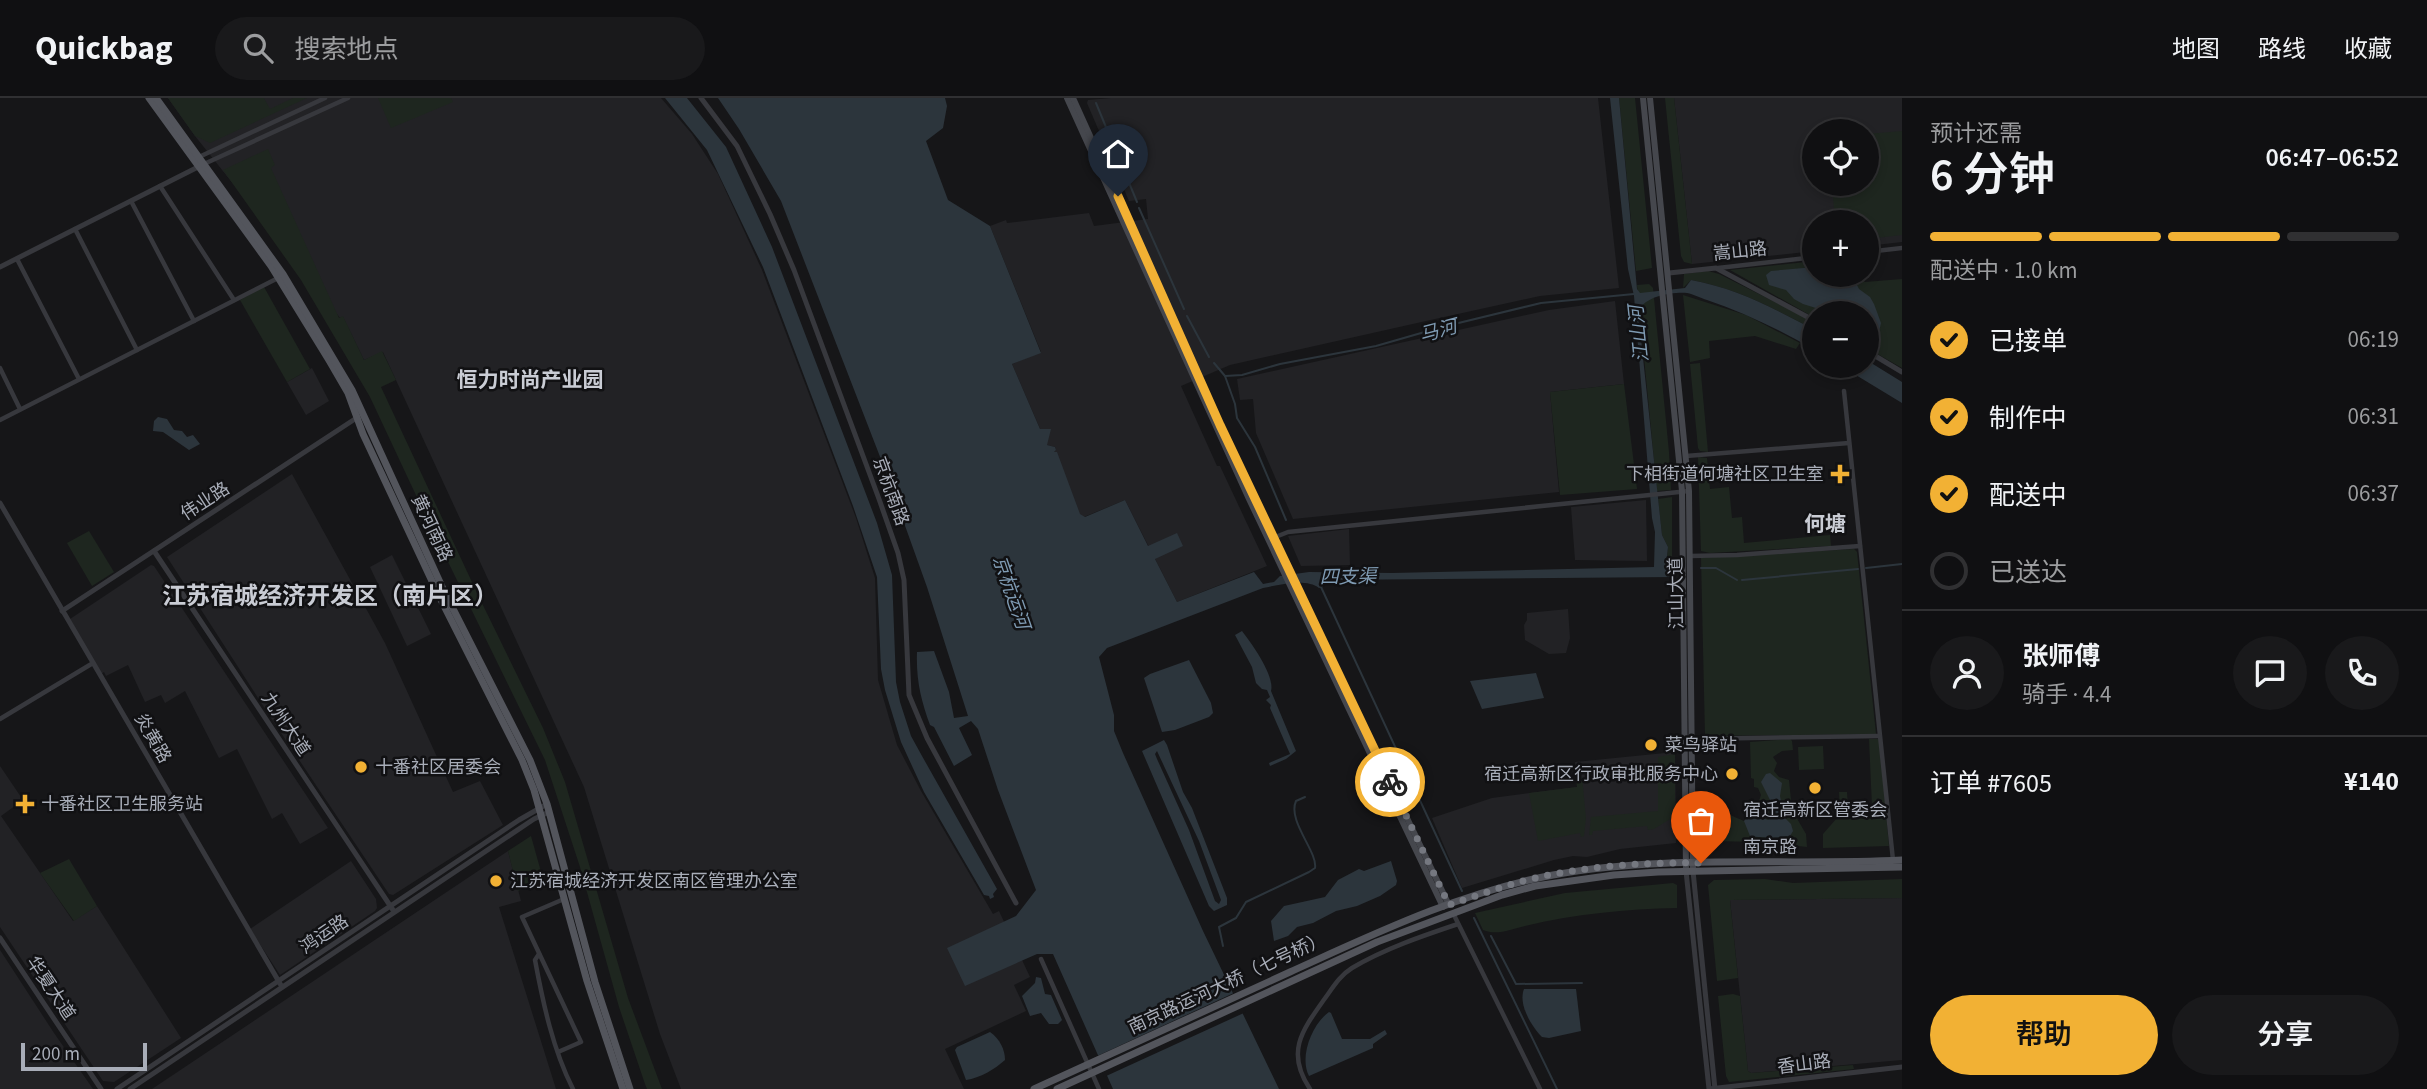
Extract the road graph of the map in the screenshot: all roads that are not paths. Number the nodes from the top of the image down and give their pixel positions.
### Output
1 (149, 98) edge
2 (156, 98) edge
3 (325, 98) edge
4 (348, 98) edge
5 (701, 98) edge
6 (1067, 98) edge
7 (1073, 98) edge
8 (1643, 98) edge
9 (1650, 98) edge
10 (198, 162) junction
11 (160, 186) junction
12 (131, 201) junction
13 (75, 229) junction
14 (1902, 248) edge
15 (1879, 250) edge
16 (1802, 258) edge
17 (17, 259) junction
18 (0, 267) edge
19 (1716, 268) junction
20 (1669, 273) junction
21 (281, 276) junction
22 (234, 300) junction
23 (1802, 314) edge
24 (194, 321) junction
25 (137, 350) junction
26 (1879, 358) edge
27 (0, 368) edge
28 (1902, 372) edge
29 (79, 379) junction
30 (1844, 391) dead end
31 (20, 409) junction
32 (360, 416) junction
33 (0, 420) edge
34 (1849, 443) junction
35 (1683, 456) junction
36 (1686, 491) junction
37 (0, 503) edge
38 (1271, 539) junction
39 (1860, 546) junction
40 (153, 551) junction
41 (1690, 556) junction
42 (62, 611) junction
43 (93, 663) junction
44 (0, 719) edge
45 (1879, 736) junction
46 (1692, 738) junction
47 (545, 810) junction
48 (1902, 860) edge
49 (1893, 861) junction
50 (1689, 867) junction
51 (1902, 867) edge
52 (565, 898) junction
53 (1016, 903) dead end
54 (1446, 906) junction
55 (393, 909) junction
56 (1435, 910) joint
57 (1452, 913) junction
58 (1439, 918) joint
59 (1458, 924) junction
60 (0, 937) edge
61 (540, 953) junction
62 (1041, 959) dead end
63 (280, 985) junction
64 (558, 1052) junction
65 (1902, 1067) edge
66 (101, 1089) edge
67 (117, 1089) edge
68 (130, 1089) edge
69 (573, 1089) edge
70 (623, 1089) edge
71 (630, 1089) edge
72 (1034, 1089) edge
73 (1057, 1089) edge
74 (1099, 1089) edge
75 (1310, 1089) edge
76 (1540, 1089) edge
77 (1709, 1089) edge
78 (1715, 1089) edge

1 - 10 main road, 黄河南路
2 - 10 main road, 黄河南路
3 - 10 street
4 - 10 street
5 - 53 street, 京杭南路
6 - 38 main road
7 - 38 main road
8 - 35 main road, 江山大道
9 - 20 main road, 江山大道
10 - 11 street
10 - 21 main road, 黄河南路
11 - 12 street
11 - 22 street
12 - 13 street
12 - 24 street
13 - 17 street
13 - 25 street
14 - 15 street
16 - 19 street, 嵩山路
17 - 18 street
17 - 29 street
19 - 20 street, 嵩山路
19 - 23 street
20 - 35 main road, 江山大道
21 - 22 street
21 - 32 main road, 黄河南路
22 - 24 street
24 - 25 street
25 - 29 street
26 - 28 street
27 - 31 street
29 - 31 street
30 - 34 street
31 - 33 street
32 - 40 street, 伟业路
32 - 47 main road, 黄河南路
34 - 35 street
34 - 39 street
35 - 36 main road, 江山大道
36 - 38 street
36 - 41 main road, 江山大道
36 - 50 main road, 江山大道
37 - 42 street, 炎黄路
38 - 54 main road
39 - 41 street
39 - 45 street
40 - 42 street, 伟业路
40 - 55 street, 九州大道
41 - 46 main road, 江山大道
42 - 43 street, 炎黄路
43 - 44 street
43 - 63 street, 炎黄路
45 - 46 street
45 - 49 street
46 - 50 main road, 江山大道
47 - 52 main road, 黄河南路
47 - 55 street, 鸿运路
47 - 71 main road, 黄河南路
48 - 49 main road, 南京路
49 - 50 main road, 南京路
50 - 51 main road, 南京路
50 - 54 main road, 南京路
50 - 57 main road, 南京路
50 - 77 street, 江山大道
50 - 78 street, 江山大道
52 - 61 street
52 - 70 main road, 黄河南路
54 - 56 main road, 南京路
55 - 63 street, 鸿运路
56 - 72 main road, 南京路运河大桥（七号桥）
57 - 58 main road, 南京路
57 - 59 street
58 - 73 main road, 南京路运河大桥（七号桥）
59 - 75 street
59 - 76 street
60 - 66 street, 华夏大道
61 - 64 street
61 - 64 street
62 - 74 street
63 - 67 street, 鸿运路
63 - 68 street, 鸿运路
64 - 69 street
65 - 78 street, 香山路
77 - 78 street, 香山路

